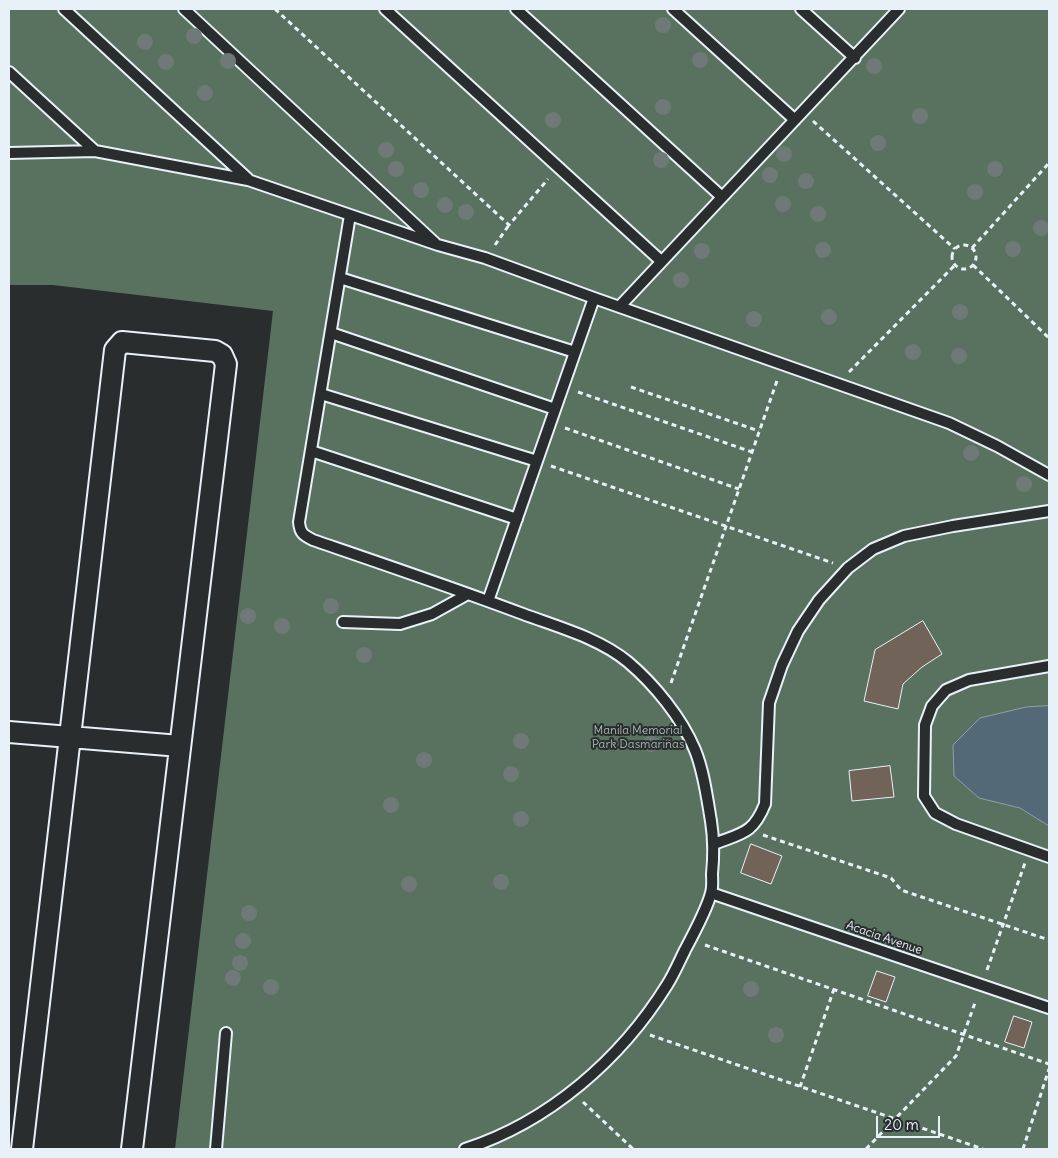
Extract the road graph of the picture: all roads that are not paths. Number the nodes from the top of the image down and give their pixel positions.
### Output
1 (64, 9) edge
2 (184, 9) edge
3 (385, 9) edge
4 (516, 9) edge
5 (673, 9) edge
6 (801, 9) edge
7 (899, 9) edge
8 (855, 58) junction
9 (9, 72) edge
10 (795, 120) junction
11 (95, 151) junction
12 (9, 153) edge
13 (248, 180) junction
14 (722, 197) junction
15 (350, 215) junction
16 (438, 245) junction
17 (661, 261) junction
18 (340, 278) junction
19 (594, 298) junction
20 (620, 306) junction
21 (331, 333) junction
22 (575, 352) junction
23 (321, 394) junction
24 (555, 409) junction
25 (311, 451) junction
26 (537, 461) junction
27 (1049, 475) edge
28 (1049, 511) edge
29 (517, 519) junction
30 (468, 594) junction
31 (488, 601) junction
32 (343, 622) dead end
33 (1049, 666) edge
34 (9, 732) edge
35 (70, 737) junction
36 (180, 746) junction
37 (714, 844) junction
38 (1049, 857) edge
39 (711, 893) junction
40 (1049, 1008) edge
41 (226, 1033) dead end
42 (22, 1149) edge
43 (132, 1149) edge
44 (216, 1149) edge
45 (465, 1149) edge

1 - 13 lane
2 - 16 lane
3 - 17 lane
4 - 14 lane
5 - 10 lane
6 - 8 lane
7 - 8 lane
8 - 10 lane
9 - 11 lane
10 - 14 lane
11 - 12 lane
11 - 13 lane
13 - 15 lane
14 - 17 lane
15 - 16 lane
15 - 18 lane
16 - 19 lane
17 - 20 lane
18 - 21 lane
18 - 22 lane
19 - 20 lane
19 - 22 lane
20 - 27 lane
21 - 23 lane
21 - 24 lane
22 - 24 lane
23 - 25 lane
23 - 26 lane
24 - 26 lane
25 - 29 lane
25 - 30 lane
26 - 29 lane
28 - 37 lane
29 - 31 lane
30 - 31 lane
30 - 32 lane
31 - 37 lane
33 - 38 lane
34 - 35 street
35 - 36 street
35 - 36 street
35 - 42 street
36 - 43 street
37 - 39 lane
39 - 40 lane, Acacia Avenue
39 - 45 lane
41 - 44 lane

